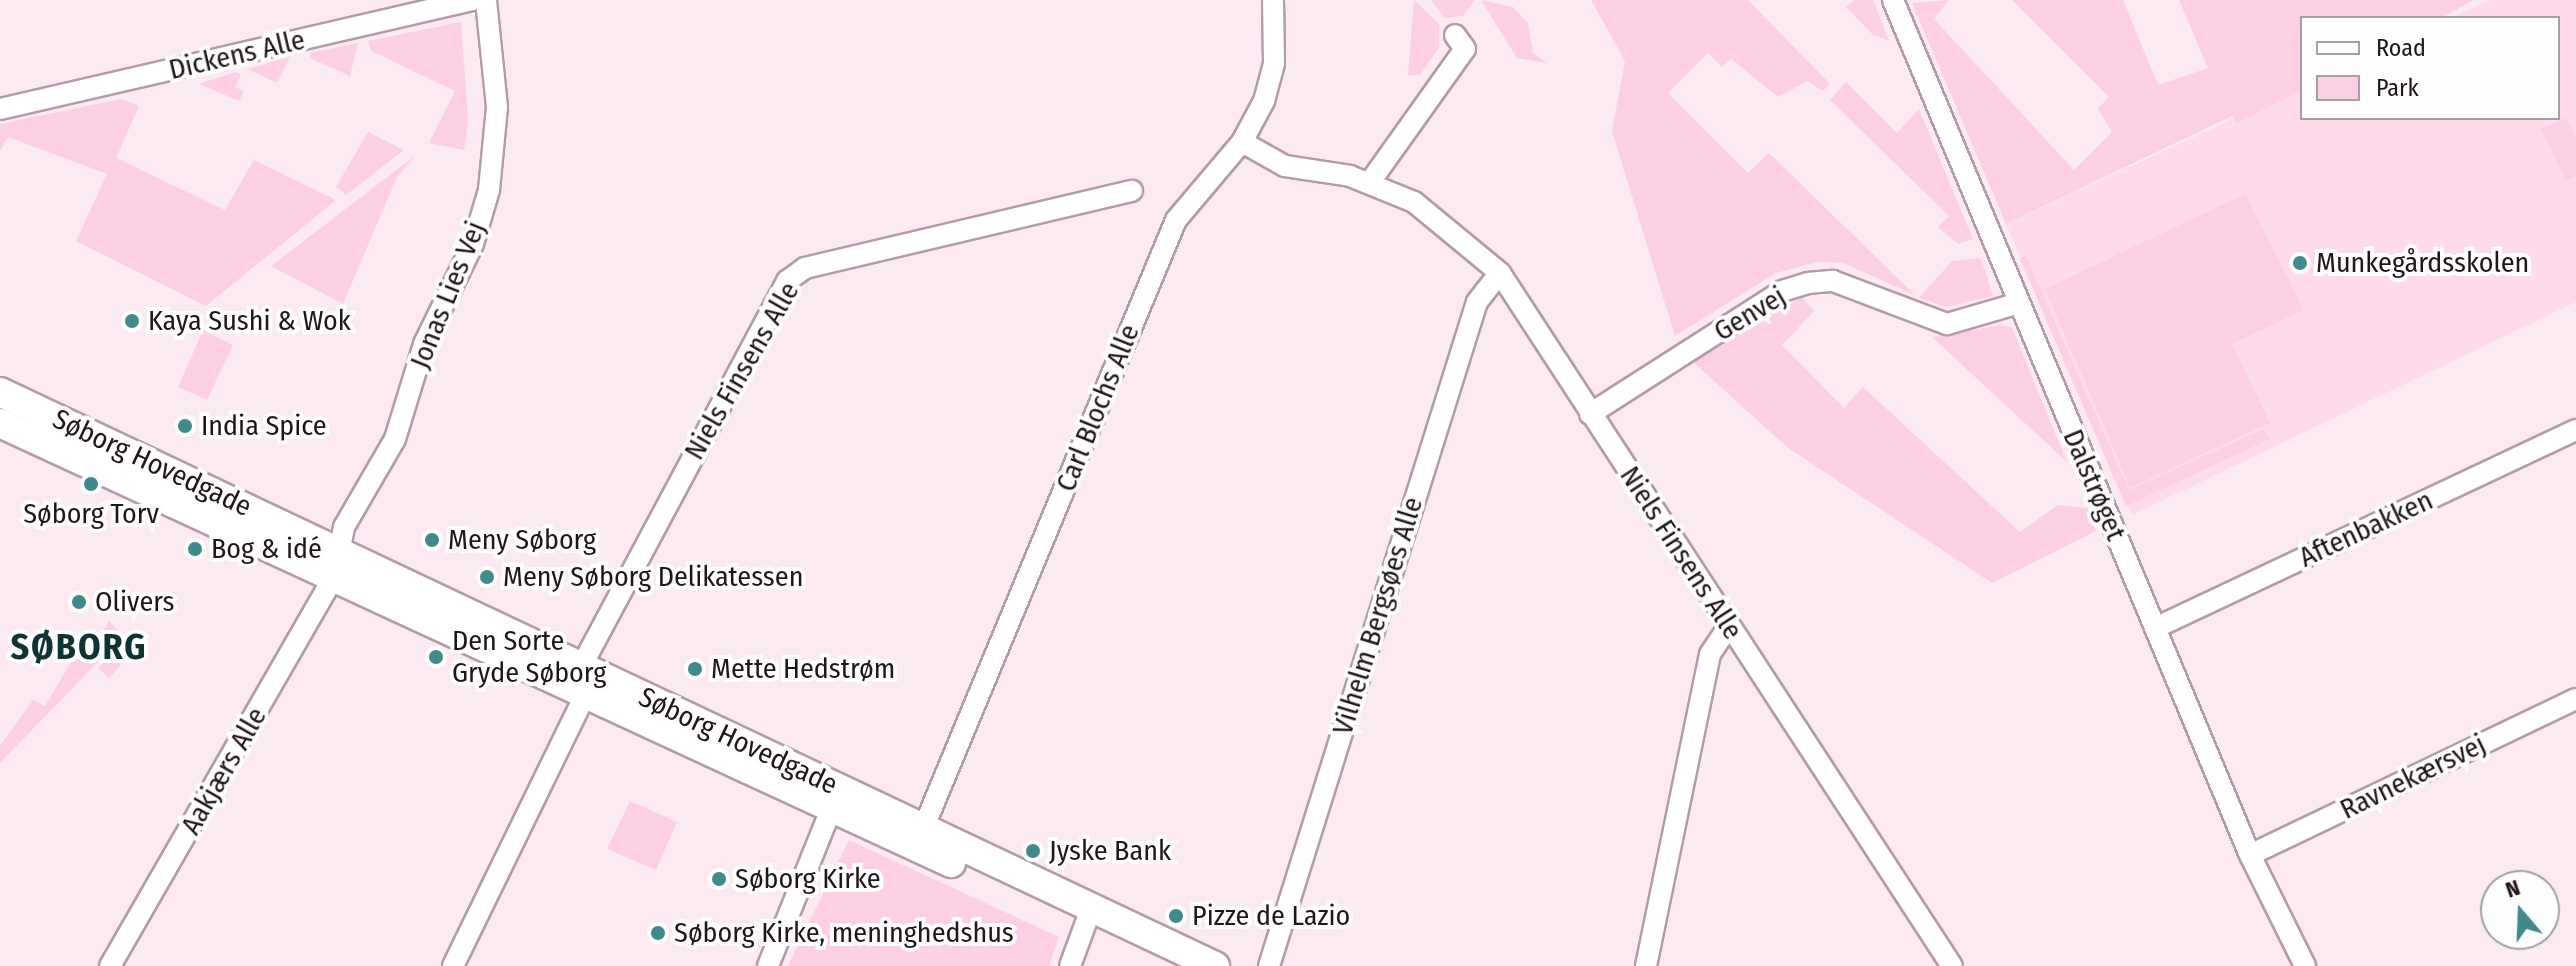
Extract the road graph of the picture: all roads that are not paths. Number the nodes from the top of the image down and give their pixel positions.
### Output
1 (473, 0) edge
2 (486, 0) edge
3 (1273, 0) edge
4 (1893, 0) edge
5 (1455, 35) dead end
6 (0, 109) edge
7 (1242, 142) junction
8 (1370, 182) junction
9 (1132, 191) dead end
10 (1500, 273) junction
11 (2016, 304) junction
12 (0, 392) edge
13 (1590, 414) junction
14 (0, 423) edge
15 (2576, 430) edge
16 (336, 562) junction
17 (1729, 626) junction
18 (2155, 628) junction
19 (584, 679) junction
20 (2576, 699) edge
21 (831, 809) junction
22 (923, 829) junction
23 (2250, 855) junction
24 (1088, 917) junction
25 (110, 966) edge
26 (453, 966) edge
27 (768, 966) edge
28 (1070, 966) edge
29 (1173, 966) edge
30 (1215, 966) edge
31 (1269, 966) edge
32 (1646, 966) edge
33 (1952, 966) edge
34 (2305, 966) edge

1 - 6 street, Dickens Alle
2 - 16 street, Jonas Lies Vej
3 - 7 street, Carl Blochs Alle
4 - 11 street, Dalstrøget
5 - 8 street
7 - 8 street, Niels Finsens Alle
7 - 22 street, Carl Blochs Alle
8 - 10 street, Niels Finsens Alle
9 - 19 street, Niels Finsens Alle
10 - 13 street, Niels Finsens Alle
10 - 31 street, Vilhelm Bergsøes Alle
11 - 13 street, Genvej
11 - 18 street, Dalstrøget
12 - 16 street, Søborg Hovedgade
13 - 17 street, Niels Finsens Alle
14 - 16 street, Søborg Hovedgade
15 - 18 street, Aftenbakken
16 - 19 street, Søborg Hovedgade
16 - 25 street, Aakjærs Alle
17 - 32 street
17 - 33 street, Niels Finsens Alle
18 - 23 street, Dalstrøget
19 - 21 street, Søborg Hovedgade
19 - 22 street, Søborg Hovedgade
19 - 26 street, Niels Finsens Alle
20 - 23 street, Ravnekærsvej
21 - 24 street, Søborg Hovedgade
21 - 27 street
22 - 24 street, Søborg Hovedgade
23 - 34 street, Dalstrøget
24 - 28 street
24 - 29 street, Søborg Hovedgade
24 - 30 street, Søborg Hovedgade

